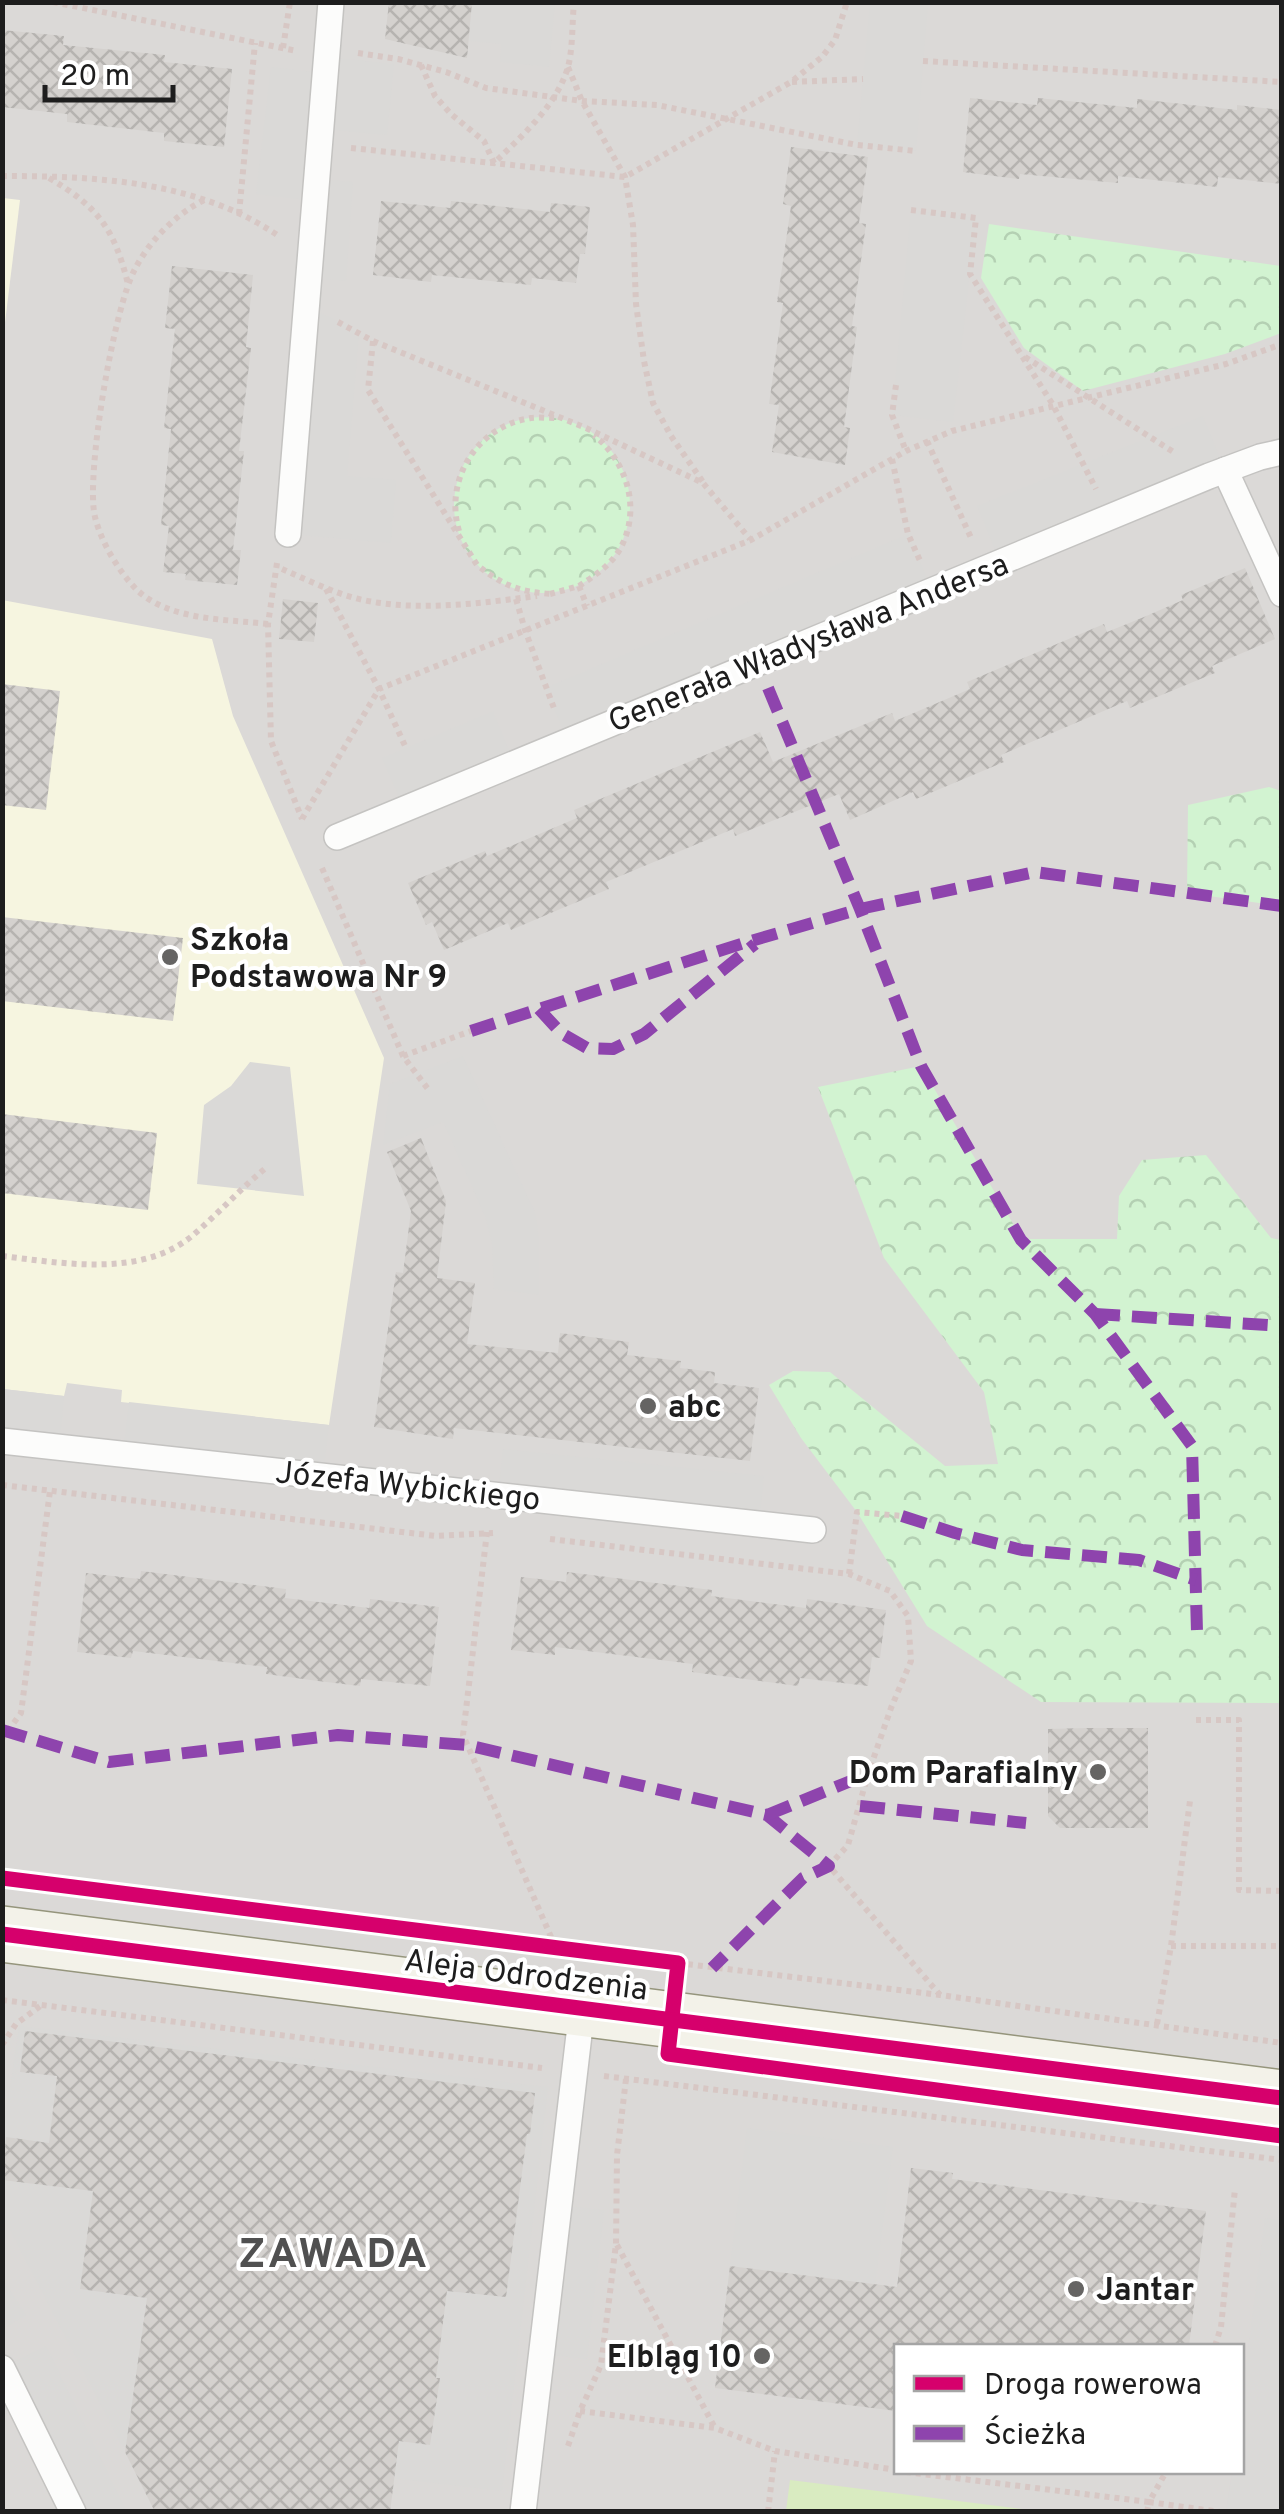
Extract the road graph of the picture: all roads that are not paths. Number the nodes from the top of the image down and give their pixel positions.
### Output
1 (331, 2) edge
2 (1282, 452) edge
3 (1217, 473) junction
4 (288, 534) road end
5 (1282, 594) edge
6 (336, 836) dead end
7 (2, 1440) edge
8 (812, 1530) dead end
9 (2, 1934) edge
10 (582, 2009) junction
11 (1282, 2098) edge
12 (2, 2368) edge
13 (72, 2512) edge
14 (523, 2512) edge

1 - 4 lane
2 - 3 lane, Generała Władysława Andersa
3 - 5 lane
3 - 6 lane, Generała Władysława Andersa
7 - 8 lane, Józefa Wybickiego
9 - 10 street, Aleja Odrodzenia
10 - 11 street, Aleja Odrodzenia
10 - 14 lane
12 - 13 lane

